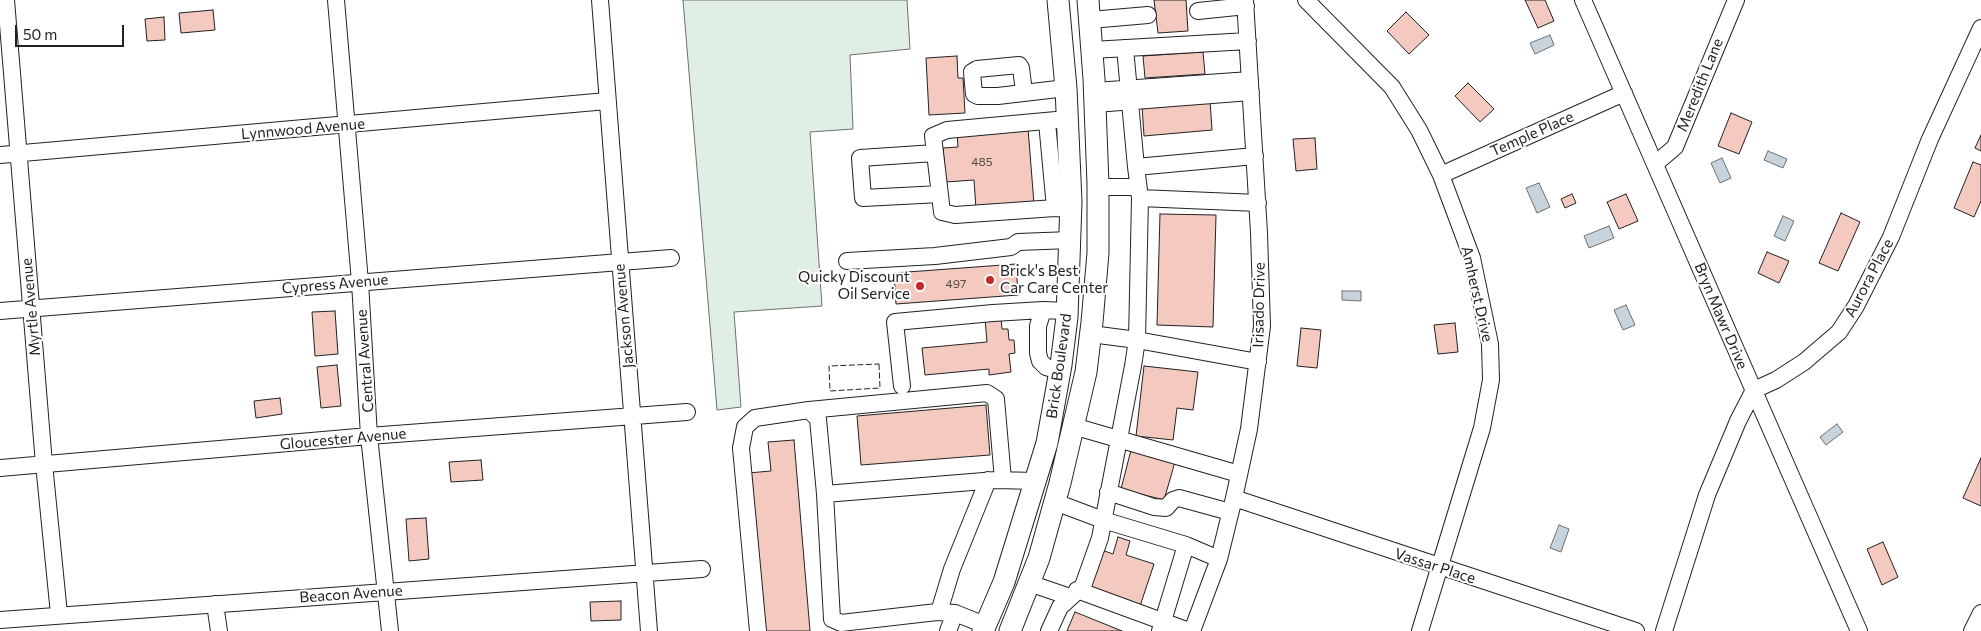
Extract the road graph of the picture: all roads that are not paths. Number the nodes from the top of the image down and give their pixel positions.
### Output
1 (6, 0) edge
2 (336, 0) edge
3 (600, 0) edge
4 (1058, 0) edge
5 (1306, 0) edge
6 (1584, 0) edge
7 (1736, 0) edge
8 (1246, 3) edge
9 (1089, 10) edge
10 (1198, 11) dead end
11 (1148, 15) dead end
12 (1981, 28) edge
13 (1248, 41) junction
14 (1126, 48) junction
15 (1092, 50) junction
16 (1251, 86) junction
17 (1066, 88) junction
18 (1024, 92) dead end
19 (1624, 93) junction
20 (1130, 95) junction
21 (1095, 98) junction
22 (607, 101) junction
23 (1057, 120) junction
24 (346, 125) junction
25 (18, 153) junction
26 (935, 153) junction
27 (0, 155) edge
28 (1255, 156) junction
29 (1656, 164) junction
30 (1136, 167) junction
31 (1441, 175) junction
32 (1098, 188) junction
33 (1139, 193) junction
34 (940, 194) junction
35 (1258, 203) junction
36 (1063, 208) junction
37 (1071, 240) junction
38 (671, 258) dead end
39 (620, 261) junction
40 (847, 261) dead end
41 (360, 282) junction
42 (32, 309) junction
43 (0, 310) edge
44 (1043, 310) junction
45 (1068, 311) junction
46 (1091, 334) junction
47 (1137, 340) junction
48 (1258, 362) junction
49 (1060, 371) junction
50 (902, 386) dead end
51 (1754, 390) junction
52 (809, 410) junction
53 (687, 412) dead end
54 (632, 416) junction
55 (1074, 426) junction
56 (369, 436) junction
57 (1118, 439) junction
58 (44, 464) junction
59 (0, 468) edge
60 (1239, 474) junction
61 (996, 480) junction
62 (1036, 481) junction
63 (1108, 492) junction
64 (825, 494) junction
65 (1055, 502) junction
66 (1232, 505) junction
67 (1103, 520) junction
68 (1186, 545) junction
69 (1218, 559) junction
70 (1439, 567) junction
71 (702, 569) dead end
72 (644, 573) junction
73 (1029, 582) junction
74 (386, 591) junction
75 (1074, 594) junction
76 (215, 604) junction
77 (947, 613) junction
78 (1981, 613) edge
79 (59, 614) junction
80 (0, 620) edge
81 (1161, 627) edge
82 (984, 628) edge
83 (219, 631) edge
84 (390, 631) edge
85 (649, 631) edge
86 (758, 631) edge
87 (948, 631) edge
88 (1010, 631) edge
89 (1049, 631) edge
90 (1190, 631) edge
91 (1420, 631) edge
92 (1636, 631) edge
93 (1664, 631) edge
94 (1859, 631) edge
95 (1972, 631) edge

1 - 25 street, Myrtle Avenue
2 - 24 street, Central Avenue
3 - 22 street, Jackson Avenue
4 - 17 main road, Brick Boulevard
5 - 31 street, Amherst Drive
6 - 19 street, Bryn Mawr Drive
7 - 29 street, Meredith Lane
8 - 10 street
8 - 13 street, Irisado Drive
9 - 11 street
9 - 15 main road, Brick Boulevard
12 - 51 street, Aurora Place
13 - 14 street
13 - 16 street, Irisado Drive
14 - 15 street
14 - 20 street
15 - 21 main road, Brick Boulevard
16 - 20 street
16 - 28 street, Irisado Drive
17 - 18 street
17 - 23 main road, Brick Boulevard
19 - 29 street, Bryn Mawr Drive
19 - 31 street, Temple Place
20 - 21 street
20 - 30 street
21 - 32 main road, Brick Boulevard
22 - 24 street, Lynnwood Avenue
22 - 39 street, Jackson Avenue
23 - 26 street
23 - 36 main road, Brick Boulevard
24 - 25 street, Lynnwood Avenue
24 - 41 street, Central Avenue
25 - 27 street, Lynnwood Avenue
25 - 42 street, Myrtle Avenue
26 - 34 street
26 - 34 street
28 - 30 street
28 - 35 street, Irisado Drive
29 - 51 street, Bryn Mawr Drive
30 - 33 street
31 - 70 street, Amherst Drive
32 - 33 street
32 - 46 main road, Brick Boulevard
33 - 35 street
33 - 47 street
34 - 36 street
35 - 48 street, Irisado Drive
36 - 37 main road, Brick Boulevard
37 - 40 street
37 - 45 main road, Brick Boulevard
38 - 39 street, Cypress Avenue
39 - 41 street, Cypress Avenue
39 - 54 street, Jackson Avenue
41 - 42 street, Cypress Avenue
41 - 56 street, Central Avenue
42 - 43 street, Cypress Avenue
42 - 58 street, Myrtle Avenue
44 - 45 street
44 - 49 street
44 - 50 street
45 - 49 main road, Brick Boulevard
46 - 47 street
46 - 55 main road, Brick Boulevard
47 - 48 street
47 - 57 street
48 - 60 street, Irisado Drive
49 - 62 main road, Brick Boulevard
51 - 93 street
51 - 94 street, Bryn Mawr Drive
52 - 61 street
52 - 64 street
52 - 86 street
53 - 54 street, Gloucester Avenue
54 - 56 street, Gloucester Avenue
54 - 72 street, Jackson Avenue
55 - 57 street
55 - 65 main road, Brick Boulevard
56 - 58 street, Gloucester Avenue
56 - 74 street, Central Avenue
57 - 60 street
57 - 63 street
58 - 59 street, Gloucester Avenue
58 - 79 street, Myrtle Avenue
60 - 66 street, Irisado Drive
61 - 62 street
61 - 64 street
61 - 77 street
62 - 82 main road, Brick Boulevard
63 - 66 street, Vassar Place
63 - 67 street
64 - 77 street
65 - 67 street
65 - 73 main road, Brick Boulevard
66 - 69 street, Irisado Drive
66 - 70 street, Vassar Place
67 - 68 street
67 - 75 street
68 - 69 street
68 - 81 street
69 - 90 street, Irisado Drive
70 - 91 street, Amherst Drive
70 - 92 street, Vassar Place
71 - 72 street, Beacon Avenue
72 - 74 street, Beacon Avenue
72 - 85 street, Jackson Avenue
73 - 75 street
73 - 88 main road, Brick Boulevard
74 - 76 street, Beacon Avenue
74 - 84 street, Central Avenue
75 - 81 street
75 - 89 street
76 - 79 street, Beacon Avenue
76 - 83 street
77 - 82 street
77 - 87 street
78 - 95 street
79 - 80 street, Beacon Avenue
81 - 90 street

